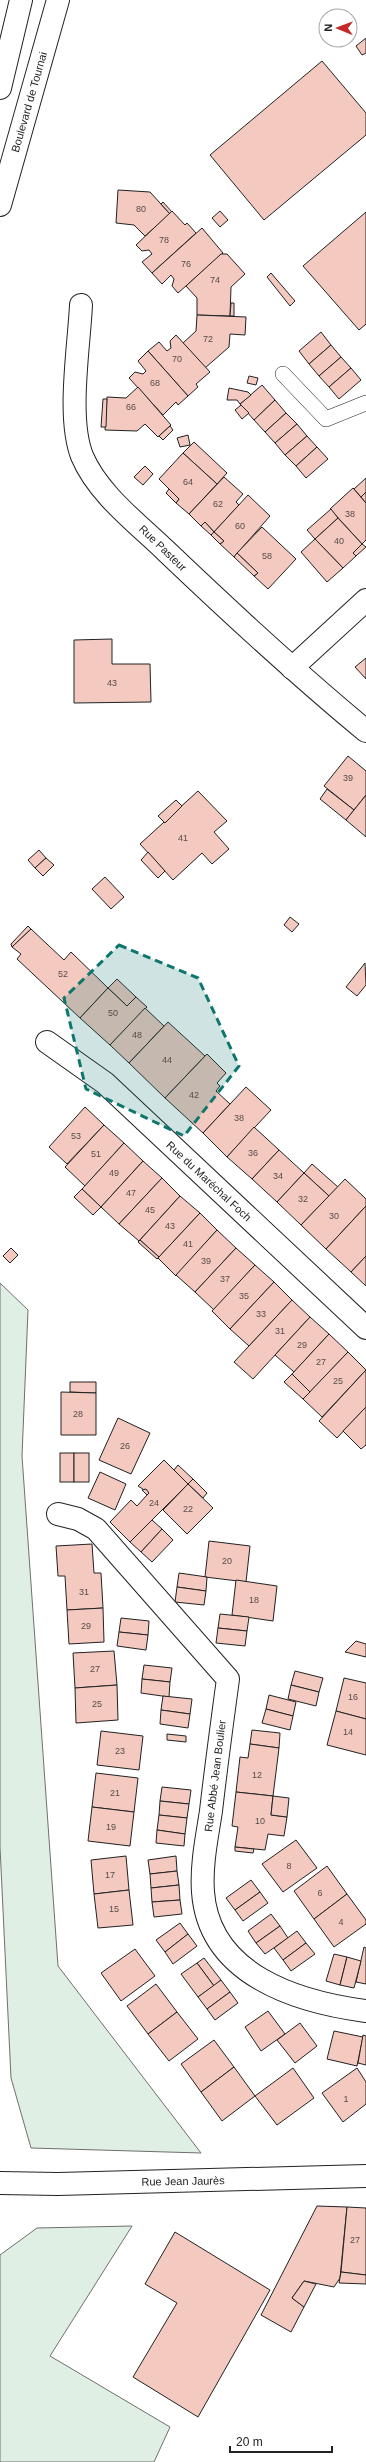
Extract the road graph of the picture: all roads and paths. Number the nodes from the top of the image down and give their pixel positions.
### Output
1 (21, 0) edge
2 (58, 0) edge
3 (0, 88) edge
4 (0, 205) edge
5 (81, 305) dead end
6 (283, 374) dead end
7 (366, 403) edge
8 (366, 600) edge
9 (292, 668) junction
10 (366, 731) edge
11 (47, 1042) dead end
12 (366, 1328) edge
13 (58, 1514) dead end
14 (366, 2011) edge
15 (366, 2176) edge
16 (0, 2183) edge

1 - 3 street
2 - 4 street, Boulevard de Tournai
5 - 9 street, Rue Pasteur
6 - 7 lane
8 - 9 street
9 - 10 street, Rue Pasteur
11 - 12 street, Rue du Maréchal Foch
13 - 14 street, Rue Abbé Jean Boulier
15 - 16 street, Rue Jean Jaurès

